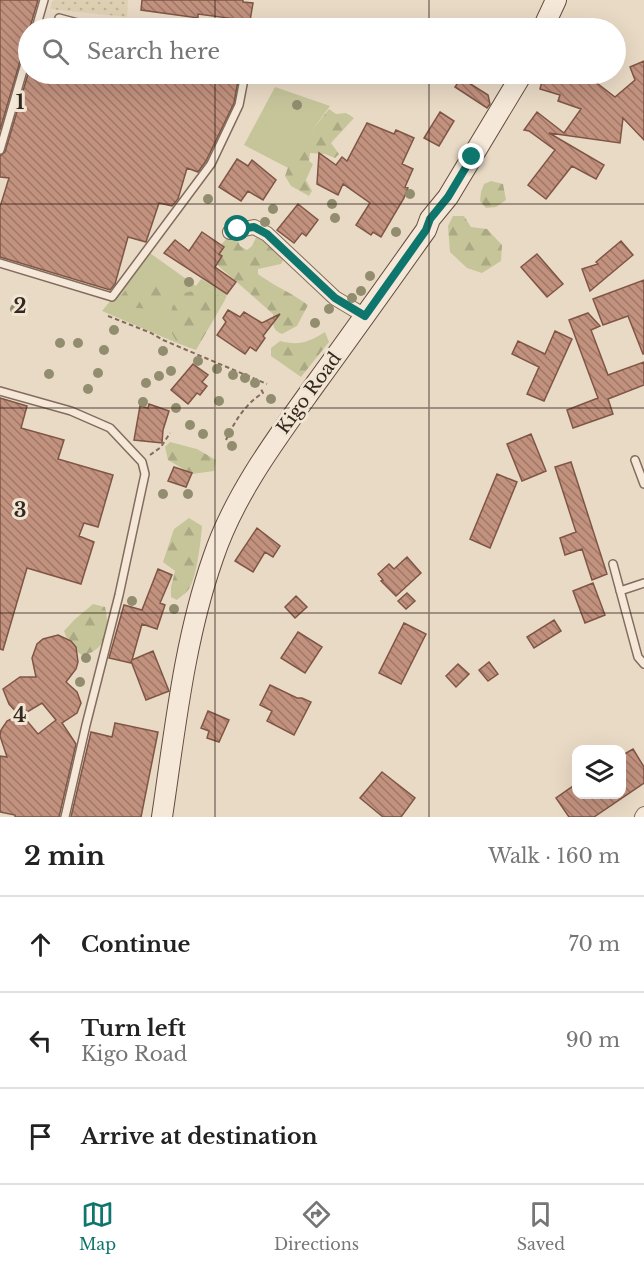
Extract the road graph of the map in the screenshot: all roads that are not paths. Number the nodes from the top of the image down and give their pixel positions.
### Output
1 (44, 0) edge
2 (556, 0) edge
3 (39, 18) edge
4 (548, 18) edge
5 (19, 84) edge
6 (243, 84) edge
7 (516, 84) edge
8 (0, 150) edge
9 (230, 232) dead end
10 (0, 263) edge
11 (365, 316) junction
12 (0, 391) edge
13 (635, 460) dead end
14 (644, 484) edge
15 (613, 564) dead end
16 (644, 583) edge
17 (620, 591) junction
18 (644, 664) edge
19 (65, 817) edge
20 (162, 817) edge

1 - 3 lane
2 - 4 street
5 - 8 lane
6 - 10 lane
7 - 11 street, Kigo Road
9 - 11 street
11 - 20 street, Kigo Road
12 - 19 lane
13 - 14 lane
15 - 17 lane
16 - 17 lane
17 - 18 lane

